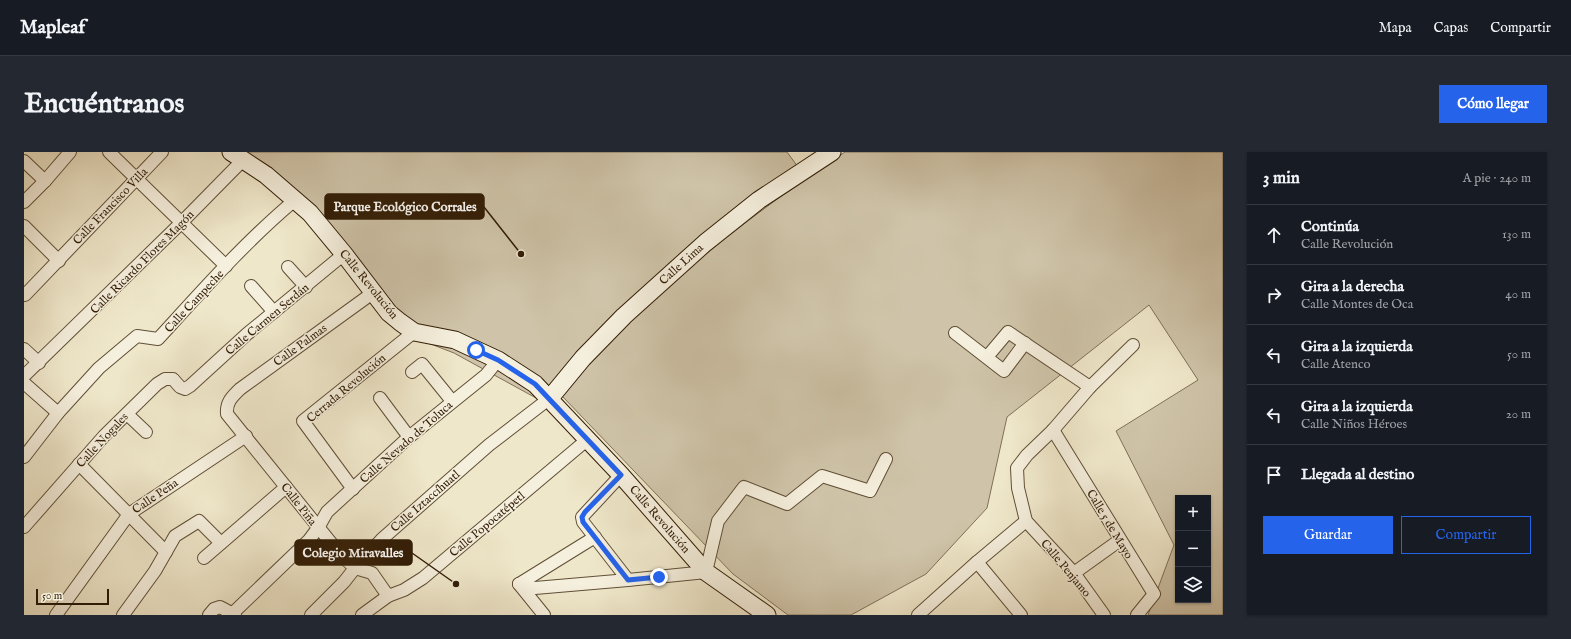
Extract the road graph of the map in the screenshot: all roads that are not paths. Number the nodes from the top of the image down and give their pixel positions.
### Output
1 (70, 152) edge
2 (109, 152) edge
3 (162, 152) edge
4 (832, 152) edge
5 (237, 156) edge
6 (24, 161) edge
7 (137, 178) junction
8 (45, 182) junction
9 (295, 200) junction
10 (24, 202) edge
11 (182, 222) junction
12 (24, 226) edge
13 (344, 254) junction
14 (58, 260) junction
15 (226, 266) junction
16 (288, 267) dead end
17 (251, 286) dead end
18 (306, 287) junction
19 (374, 292) junction
20 (25, 295) dead end
21 (274, 312) junction
22 (414, 332) junction
23 (956, 333) dead end
24 (1025, 343) junction
25 (1133, 345) dead end
26 (24, 349) edge
27 (987, 357) junction
28 (498, 360) junction
29 (39, 363) junction
30 (412, 372) dead end
31 (24, 376) edge
32 (24, 383) edge
33 (190, 386) joint
34 (1090, 388) junction
35 (380, 398) dead end
36 (550, 398) junction
37 (229, 400) joint
38 (452, 402) junction
39 (58, 413) junction
40 (127, 414) junction
41 (1053, 430) junction
42 (146, 432) dead end
43 (246, 436) junction
44 (409, 436) junction
45 (588, 439) junction
46 (24, 457) edge
47 (886, 459) dead end
48 (79, 464) junction
49 (621, 475) junction
50 (286, 487) junction
51 (354, 489) junction
52 (129, 514) junction
53 (1026, 521) junction
54 (24, 527) edge
55 (318, 528) junction
56 (595, 537) junction
57 (1120, 540) junction
58 (221, 543) junction
59 (166, 552) junction
60 (204, 558) dead end
61 (977, 562) junction
62 (355, 568) junction
63 (706, 572) junction
64 (1074, 573) junction
65 (628, 580) junction
66 (519, 584) junction
67 (388, 596) junction
68 (212, 612) edge
69 (234, 614) edge
70 (923, 614) edge
71 (56, 615) edge
72 (123, 615) edge
73 (311, 615) edge
74 (362, 615) edge
75 (544, 615) edge
76 (767, 615) edge
77 (1021, 615) edge
78 (1104, 615) edge
79 (1137, 615) edge

1 - 8 street
2 - 7 street
3 - 7 street, Calle Francisco Villa
4 - 36 street, Calle Lima
5 - 9 street, Calle Revolución
5 - 11 street, Calle Ricardo Flores Magón
6 - 8 street
7 - 11 street
7 - 14 street, Calle Francisco Villa
8 - 10 street
9 - 13 street, Calle Revolución
9 - 15 street, Calle Campeche
11 - 15 street
11 - 29 street, Calle Ricardo Flores Magón
12 - 14 street
13 - 18 street, Calle Carmen Serdán
13 - 19 street, Calle Revolución
14 - 20 street, Calle Francisco Villa
15 - 39 street, Calle Campeche
16 - 18 street
17 - 21 street
18 - 21 street, Calle Carmen Serdán
19 - 22 street, Calle Revolución
19 - 37 street, Calle Palmas
21 - 33 street, Calle Carmen Serdán
22 - 28 street, Calle Revolución
22 - 51 street, Cerrada Revolución
23 - 27 street
24 - 27 street
24 - 27 street
24 - 34 street
25 - 34 street
26 - 29 street
28 - 36 street, Calle Revolución
28 - 38 street, Calle Nevado de Toluca
29 - 31 street, Calle Ricardo Flores Magón
30 - 38 street
32 - 39 street
33 - 40 street, Calle Nogales
34 - 41 street
35 - 44 street
36 - 45 street, Calle Revolución
36 - 62 street, Calle Iztaccíhuatl
37 - 43 street, Calle Piña
38 - 44 street, Calle Nevado de Toluca
39 - 46 street, Calle Campeche
40 - 42 street
40 - 48 street, Calle Nogales
41 - 53 street
41 - 57 street, Calle 5 de Mayo
43 - 50 street, Calle Piña
43 - 52 street, Calle Peña
44 - 51 street, Calle Nevado de Toluca
45 - 49 street, Calle Revolución
45 - 67 street, Calle Popocatépetl
47 - 63 street
48 - 52 street
48 - 54 street, Calle Nogales
49 - 56 street
49 - 63 street, Calle Revolución
50 - 55 street, Calle Piña
50 - 58 street
51 - 55 street, Calle Nevado de Toluca
52 - 59 street
52 - 71 street, Calle Peña
53 - 61 street
53 - 64 street, Calle Penjamo
55 - 62 street, Calle Piña
55 - 69 street, Calle Nevado de Toluca
56 - 65 street
56 - 66 street
57 - 64 street
57 - 79 street, Calle 5 de Mayo
58 - 59 street
58 - 60 street
59 - 72 street
61 - 70 street
61 - 77 street
62 - 67 street, Calle Piña
62 - 73 street, Calle Iztaccíhuatl
63 - 65 street
63 - 76 street, Calle Revolución
64 - 78 street, Calle Penjamo
65 - 66 street
66 - 75 street
67 - 74 street, Calle Popocatépetl
68 - 69 street

